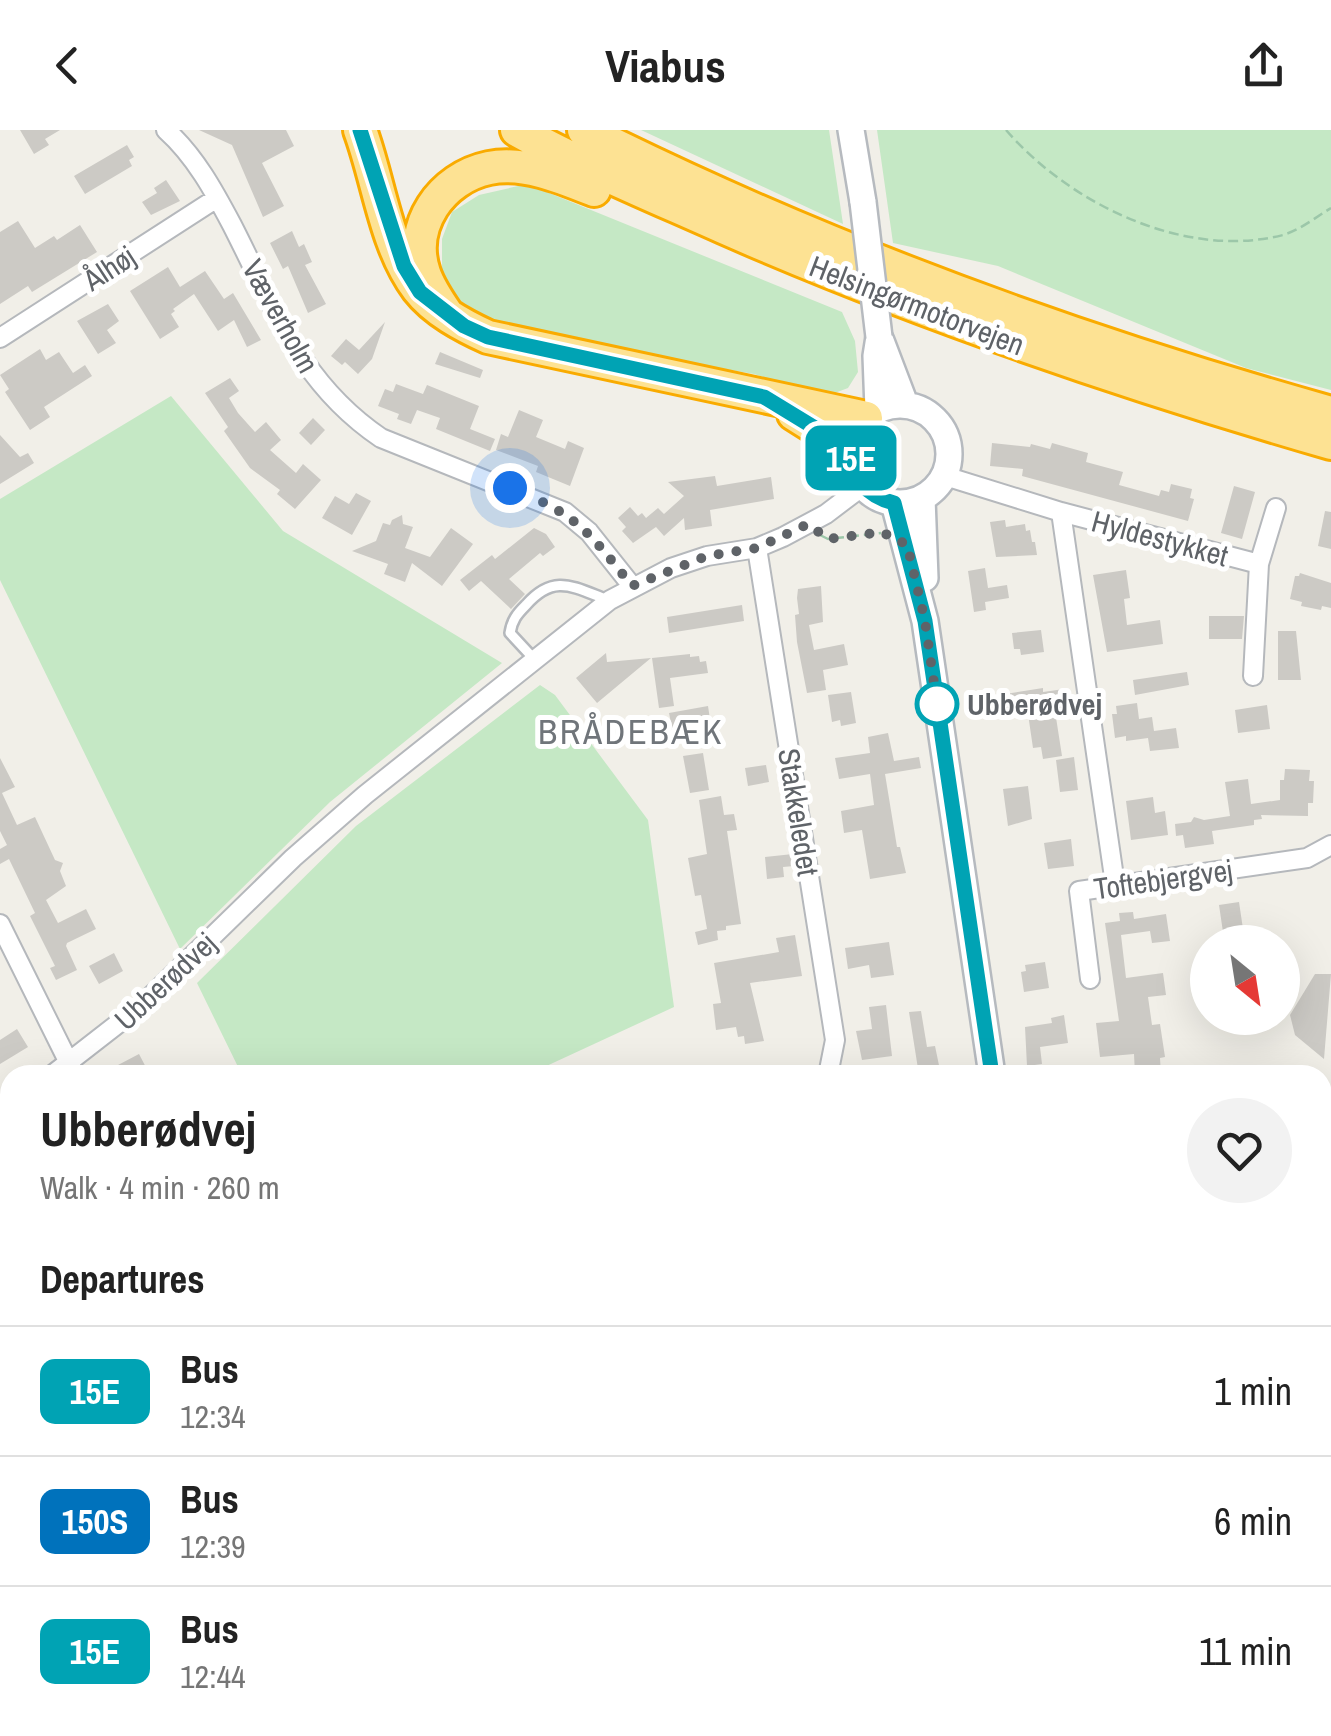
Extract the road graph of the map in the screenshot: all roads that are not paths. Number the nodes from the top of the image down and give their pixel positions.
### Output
1 (166, 130) edge
2 (360, 130) edge
3 (517, 130) edge
4 (584, 130) edge
5 (616, 130) edge
6 (851, 130) edge
7 (218, 198) junction
8 (780, 222) junction
9 (447, 314) junction
10 (879, 336) junction
11 (0, 338) edge
12 (1042, 354) junction
13 (764, 397) junction
14 (913, 400) junction
15 (1331, 413) edge
16 (872, 414) junction
17 (1331, 443) edge
18 (851, 450) junction
19 (949, 478) junction
20 (862, 486) junction
21 (922, 498) junction
22 (894, 503) junction
23 (1276, 508) dead end
24 (1061, 512) junction
25 (757, 548) junction
26 (1259, 564) junction
27 (632, 586) junction
28 (610, 600) junction
29 (925, 621) junction
30 (535, 660) junction
31 (1253, 676) dead end
32 (1331, 846) edge
33 (1115, 884) junction
34 (0, 924) edge
35 (1090, 979) dead end
36 (70, 1065) edge
37 (76, 1065) edge
38 (830, 1065) edge
39 (991, 1065) edge

1 - 7 street, Væverholm
2 - 9 highway
3 - 12 highway, Helsingørmotorvejen
4 - 8 highway, Helsingørmotorvejen
5 - 8 highway
6 - 10 main road, bridge
7 - 11 street, Ålhøj
7 - 27 street, Væverholm
8 - 15 highway, Helsingørmotorvejen
9 - 12 highway
9 - 13 highway
10 - 14 main road
10 - 16 main road
12 - 17 highway, Helsingørmotorvejen
13 - 16 highway
13 - 18 highway
14 - 16 main road
14 - 19 main road
16 - 18 main road
18 - 20 main road
19 - 21 main road
19 - 24 street, Hyldestykket
20 - 22 main road
20 - 25 street, Ubberødvej
21 - 22 main road
21 - 29 main road
22 - 29 main road
23 - 26 street, Hyldestykket
24 - 26 street, Hyldestykket
24 - 33 street, Hyldestykket
25 - 27 street, Ubberødvej
25 - 38 street, Stakkeledet
26 - 31 street, Hyldestykket
27 - 28 street, Ubberødvej
28 - 30 street, Ubberødvej
28 - 30 lane
29 - 39 main road
30 - 37 street, Ubberødvej
32 - 33 street, Toftebjergvej
33 - 35 street, Toftebjergvej
34 - 36 street

